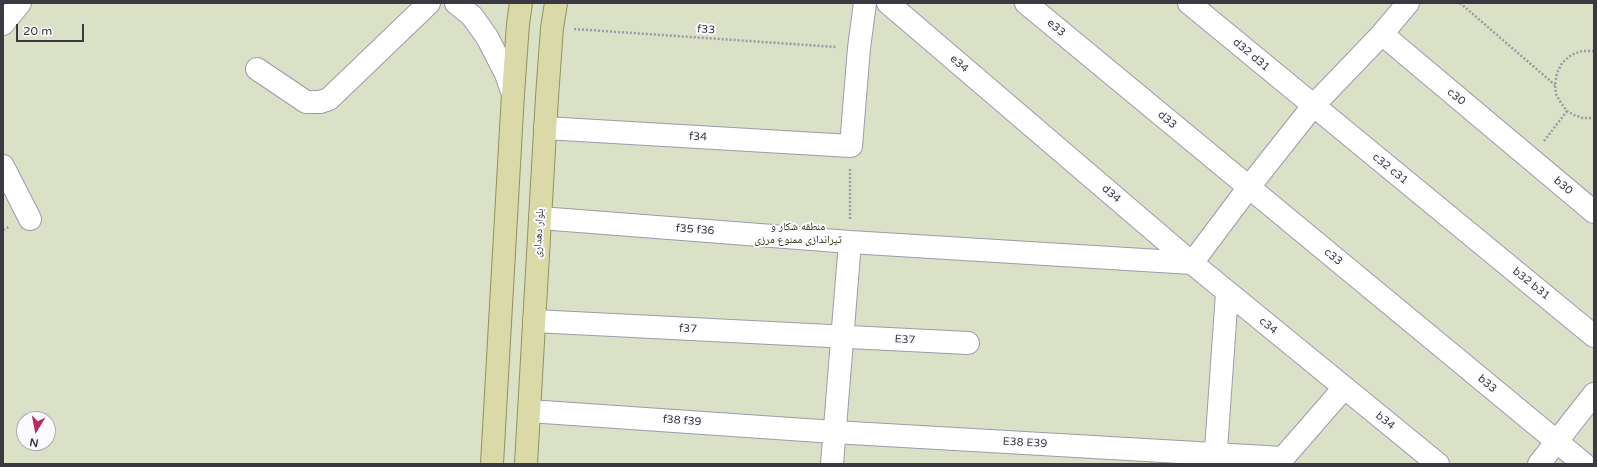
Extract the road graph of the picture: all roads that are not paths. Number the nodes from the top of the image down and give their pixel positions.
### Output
1 (20, 3) edge
2 (429, 3) edge
3 (456, 3) edge
4 (522, 3) edge
5 (556, 3) edge
6 (865, 3) edge
7 (888, 3) edge
8 (1026, 3) edge
9 (1189, 3) edge
10 (1408, 3) edge
11 (3, 24) edge
12 (1382, 34) junction
13 (1086, 52) joint
14 (257, 69) dead end
15 (513, 94) junction
16 (1314, 106) junction
17 (1030, 125) joint
18 (545, 128) junction
19 (1531, 160) joint
20 (3, 166) edge
21 (1248, 187) junction
22 (1594, 212) edge
23 (540, 218) junction
24 (30, 219) dead end
25 (1467, 232) joint
26 (850, 242) junction
27 (1192, 263) junction
28 (1227, 293) junction
29 (534, 321) junction
30 (1418, 326) joint
31 (1594, 336) edge
32 (842, 337) junction
33 (968, 343) dead end
34 (1344, 388) junction
35 (1594, 394) edge
36 (529, 411) junction
37 (834, 432) junction
38 (1557, 442) junction
39 (1215, 459) edge
40 (1427, 461) edge
41 (492, 464) edge
42 (526, 464) edge
43 (832, 464) edge
44 (1539, 464) edge
45 (1584, 464) edge

1 - 11 street
2 - 14 street
3 - 15 street
4 - 15 main road
5 - 18 main road, بلوار دهداری
6 - 18 street, f34
7 - 17 street, e34
8 - 13 street, e33
9 - 16 street, d32 d31
10 - 12 street
12 - 16 street
12 - 19 street, c30
13 - 21 street, d33
15 - 41 main road
16 - 21 street
16 - 25 street, c32 c31
17 - 27 street, d34
18 - 23 main road, بلوار دهداری
19 - 22 street, b30
20 - 24 street
21 - 27 street
21 - 30 street, c33
23 - 26 street, f35 f36
23 - 29 main road, بلوار دهداری
25 - 31 street, b32 b31
26 - 27 street, f35 f36
26 - 32 street
27 - 28 street, c34
28 - 34 street, c34
28 - 39 street
29 - 32 street, f37
29 - 36 main road, بلوار دهداری
30 - 38 street, b33
32 - 33 street, E37
32 - 37 street
34 - 39 street, E38 E39
34 - 40 street, b34
35 - 38 street
36 - 37 street, f38 f39
36 - 42 main road, بلوار دهداری
37 - 39 street, E38 E39
37 - 43 street
38 - 44 street
38 - 45 street, b33

